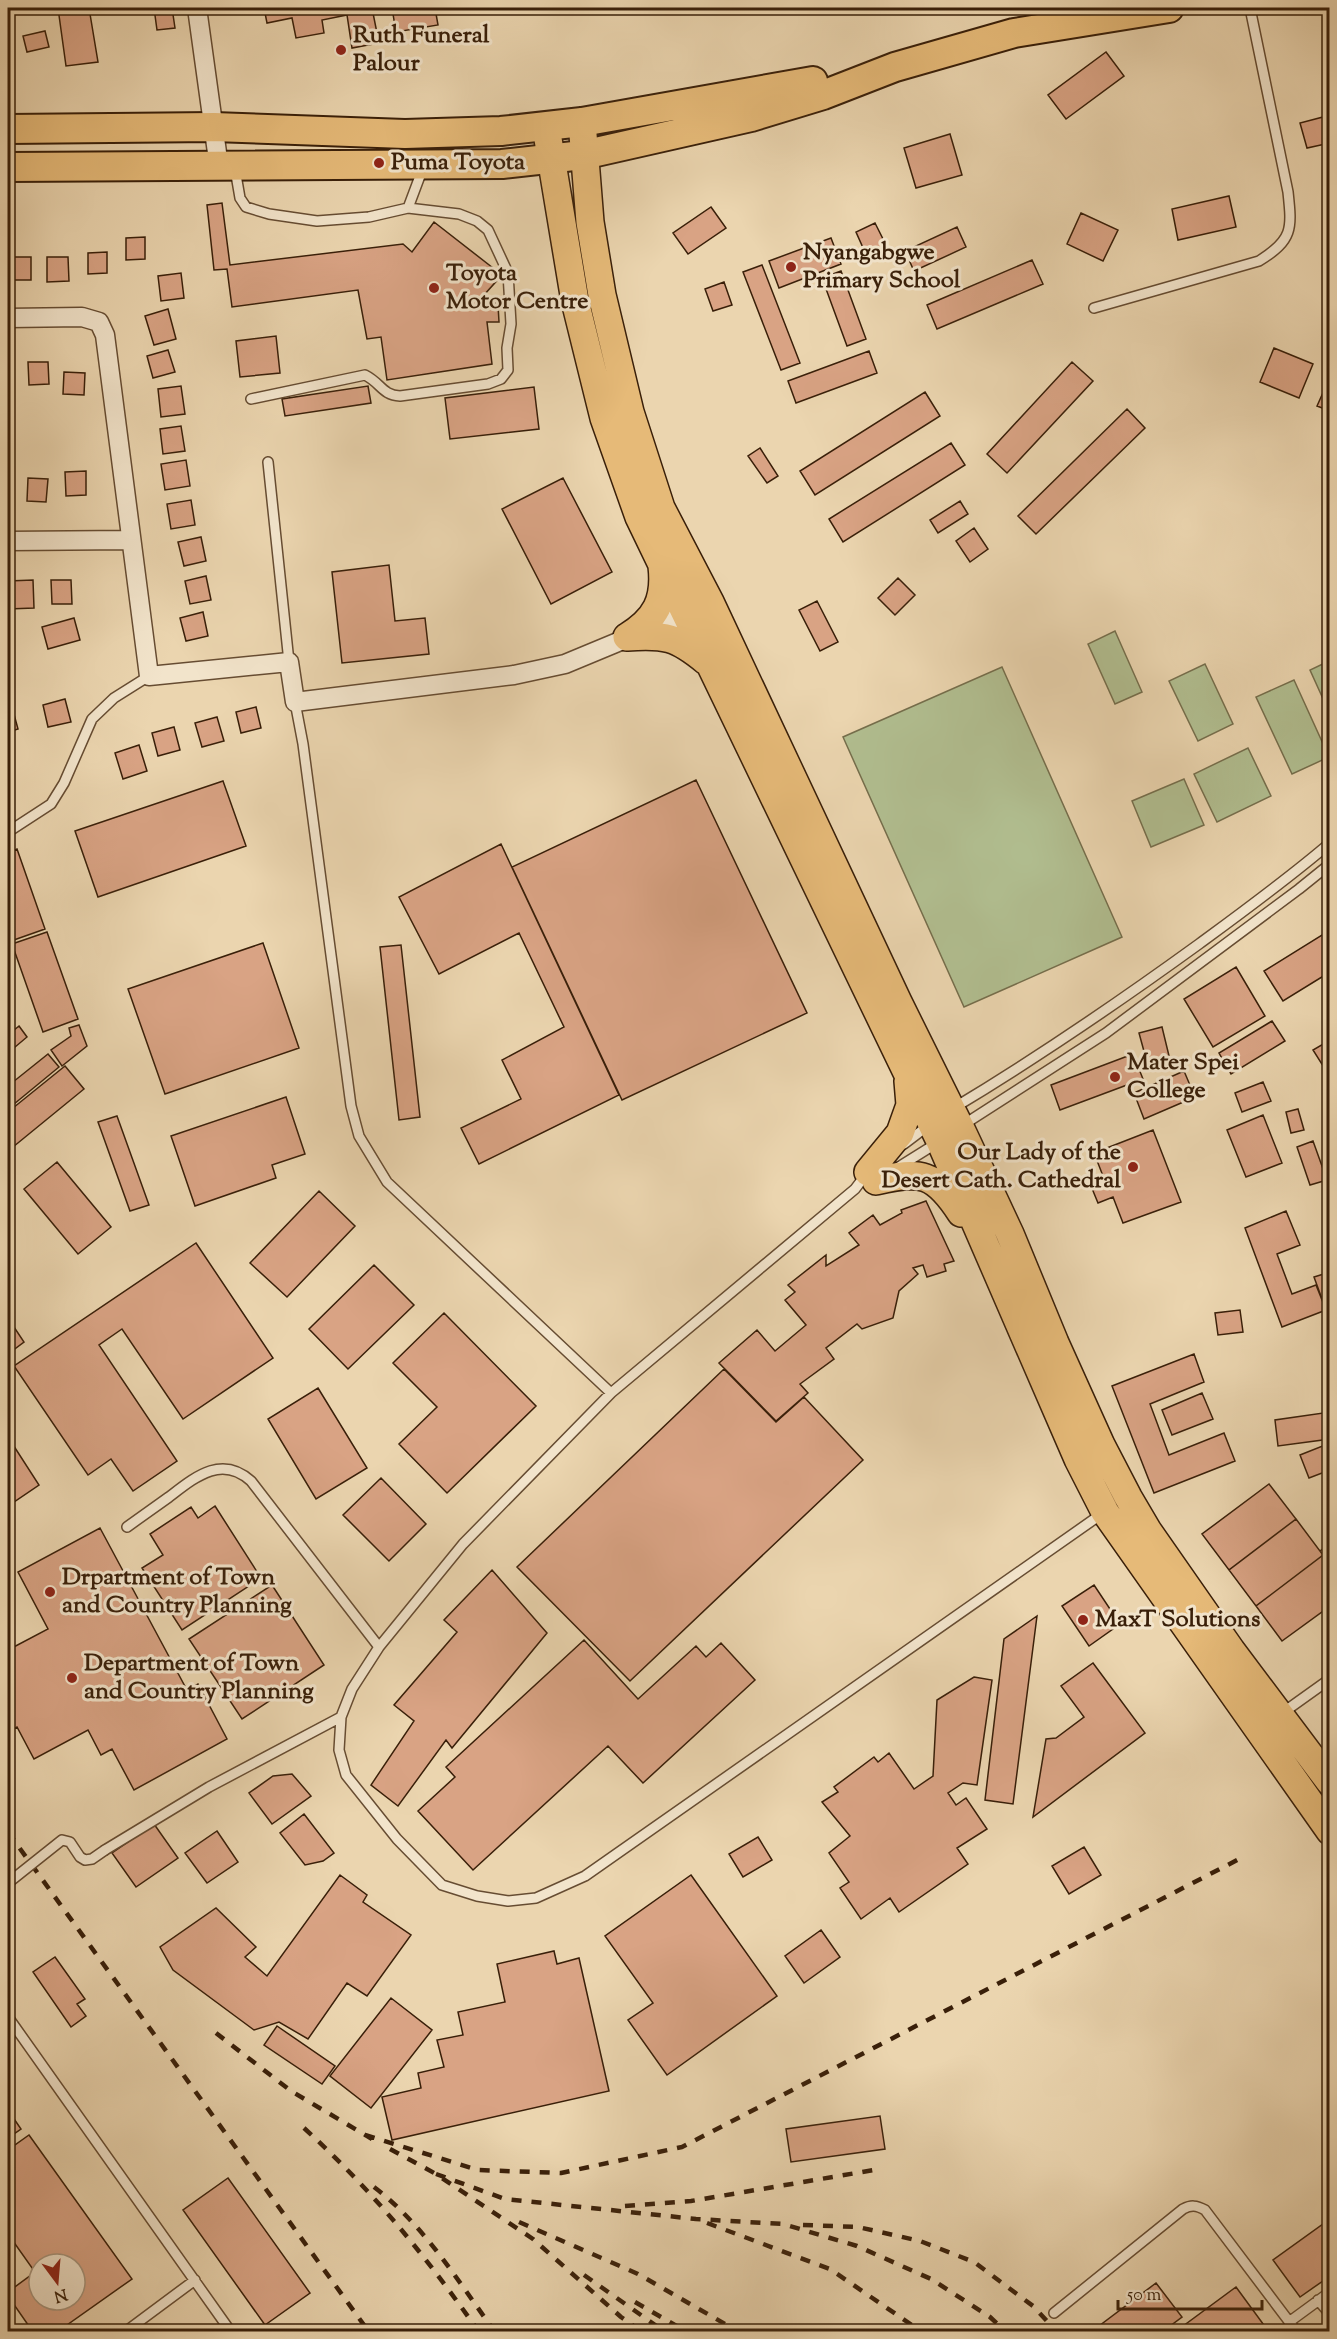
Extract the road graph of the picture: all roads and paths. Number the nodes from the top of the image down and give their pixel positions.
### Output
1 (197, 8) edge
2 (1169, 8) edge
3 (1250, 8) edge
4 (895, 67) junction
5 (582, 122) junction
6 (214, 127) junction
7 (546, 127) junction
8 (8, 129) edge
9 (584, 155) junction
10 (550, 159) junction
11 (424, 165) junction
12 (8, 167) edge
13 (226, 167) junction
14 (408, 208) junction
15 (1094, 308) dead end
16 (8, 318) edge
17 (251, 399) dead end
18 (268, 462) dead end
19 (130, 540) junction
20 (8, 541) edge
21 (662, 563) junction
22 (711, 602) junction
23 (687, 614) junction
24 (627, 637) junction
25 (289, 662) junction
26 (710, 664) junction
27 (149, 676) junction
28 (296, 702) junction
29 (8, 832) edge
30 (1329, 843) edge
31 (1329, 864) edge
32 (908, 1078) junction
33 (946, 1125) junction
34 (866, 1180) junction
35 (993, 1239) junction
36 (611, 1393) junction
37 (1116, 1505) junction
38 (127, 1527) dead end
39 (380, 1647) junction
40 (1329, 1679) edge
41 (341, 1717) junction
42 (1269, 1723) junction
43 (1329, 1782) edge
44 (1329, 1831) edge
45 (8, 1883) edge
46 (8, 2017) edge
47 (195, 2280) junction
48 (1329, 2292) edge
49 (1318, 2300) junction
50 (1054, 2313) dead end
51 (1329, 2314) edge
52 (1290, 2322) junction
53 (125, 2331) edge
54 (231, 2331) edge
55 (1297, 2331) edge

1 - 6 street
2 - 4 highway
3 - 15 lane
4 - 5 highway
4 - 9 highway
5 - 7 highway
5 - 9 main road
6 - 7 highway
6 - 8 highway
6 - 13 street
7 - 10 main road
9 - 10 highway
9 - 22 main road
10 - 11 highway
10 - 21 main road
11 - 13 highway
11 - 14 lane
12 - 13 highway
13 - 14 lane
14 - 17 lane
16 - 19 street
18 - 25 lane
19 - 20 street
19 - 27 street
21 - 23 main road
21 - 24 main road
22 - 23 street
22 - 33 main road
23 - 24 street
23 - 26 main road
24 - 26 main road
24 - 28 street
25 - 27 street
25 - 28 street
26 - 32 main road
27 - 29 lane
28 - 36 lane
30 - 33 lane
31 - 33 lane
32 - 33 main road
32 - 34 main road
33 - 34 lane
33 - 34 lane
33 - 35 main road
34 - 35 main road
34 - 36 lane
35 - 37 main road
36 - 39 lane
37 - 41 lane
37 - 42 main road
38 - 39 lane
39 - 41 lane
40 - 42 lane
41 - 45 lane, bridge
42 - 43 main road
42 - 44 main road
46 - 47 lane
47 - 53 lane
47 - 54 lane
48 - 49 lane
49 - 51 lane
49 - 52 lane
50 - 52 lane
52 - 55 lane

